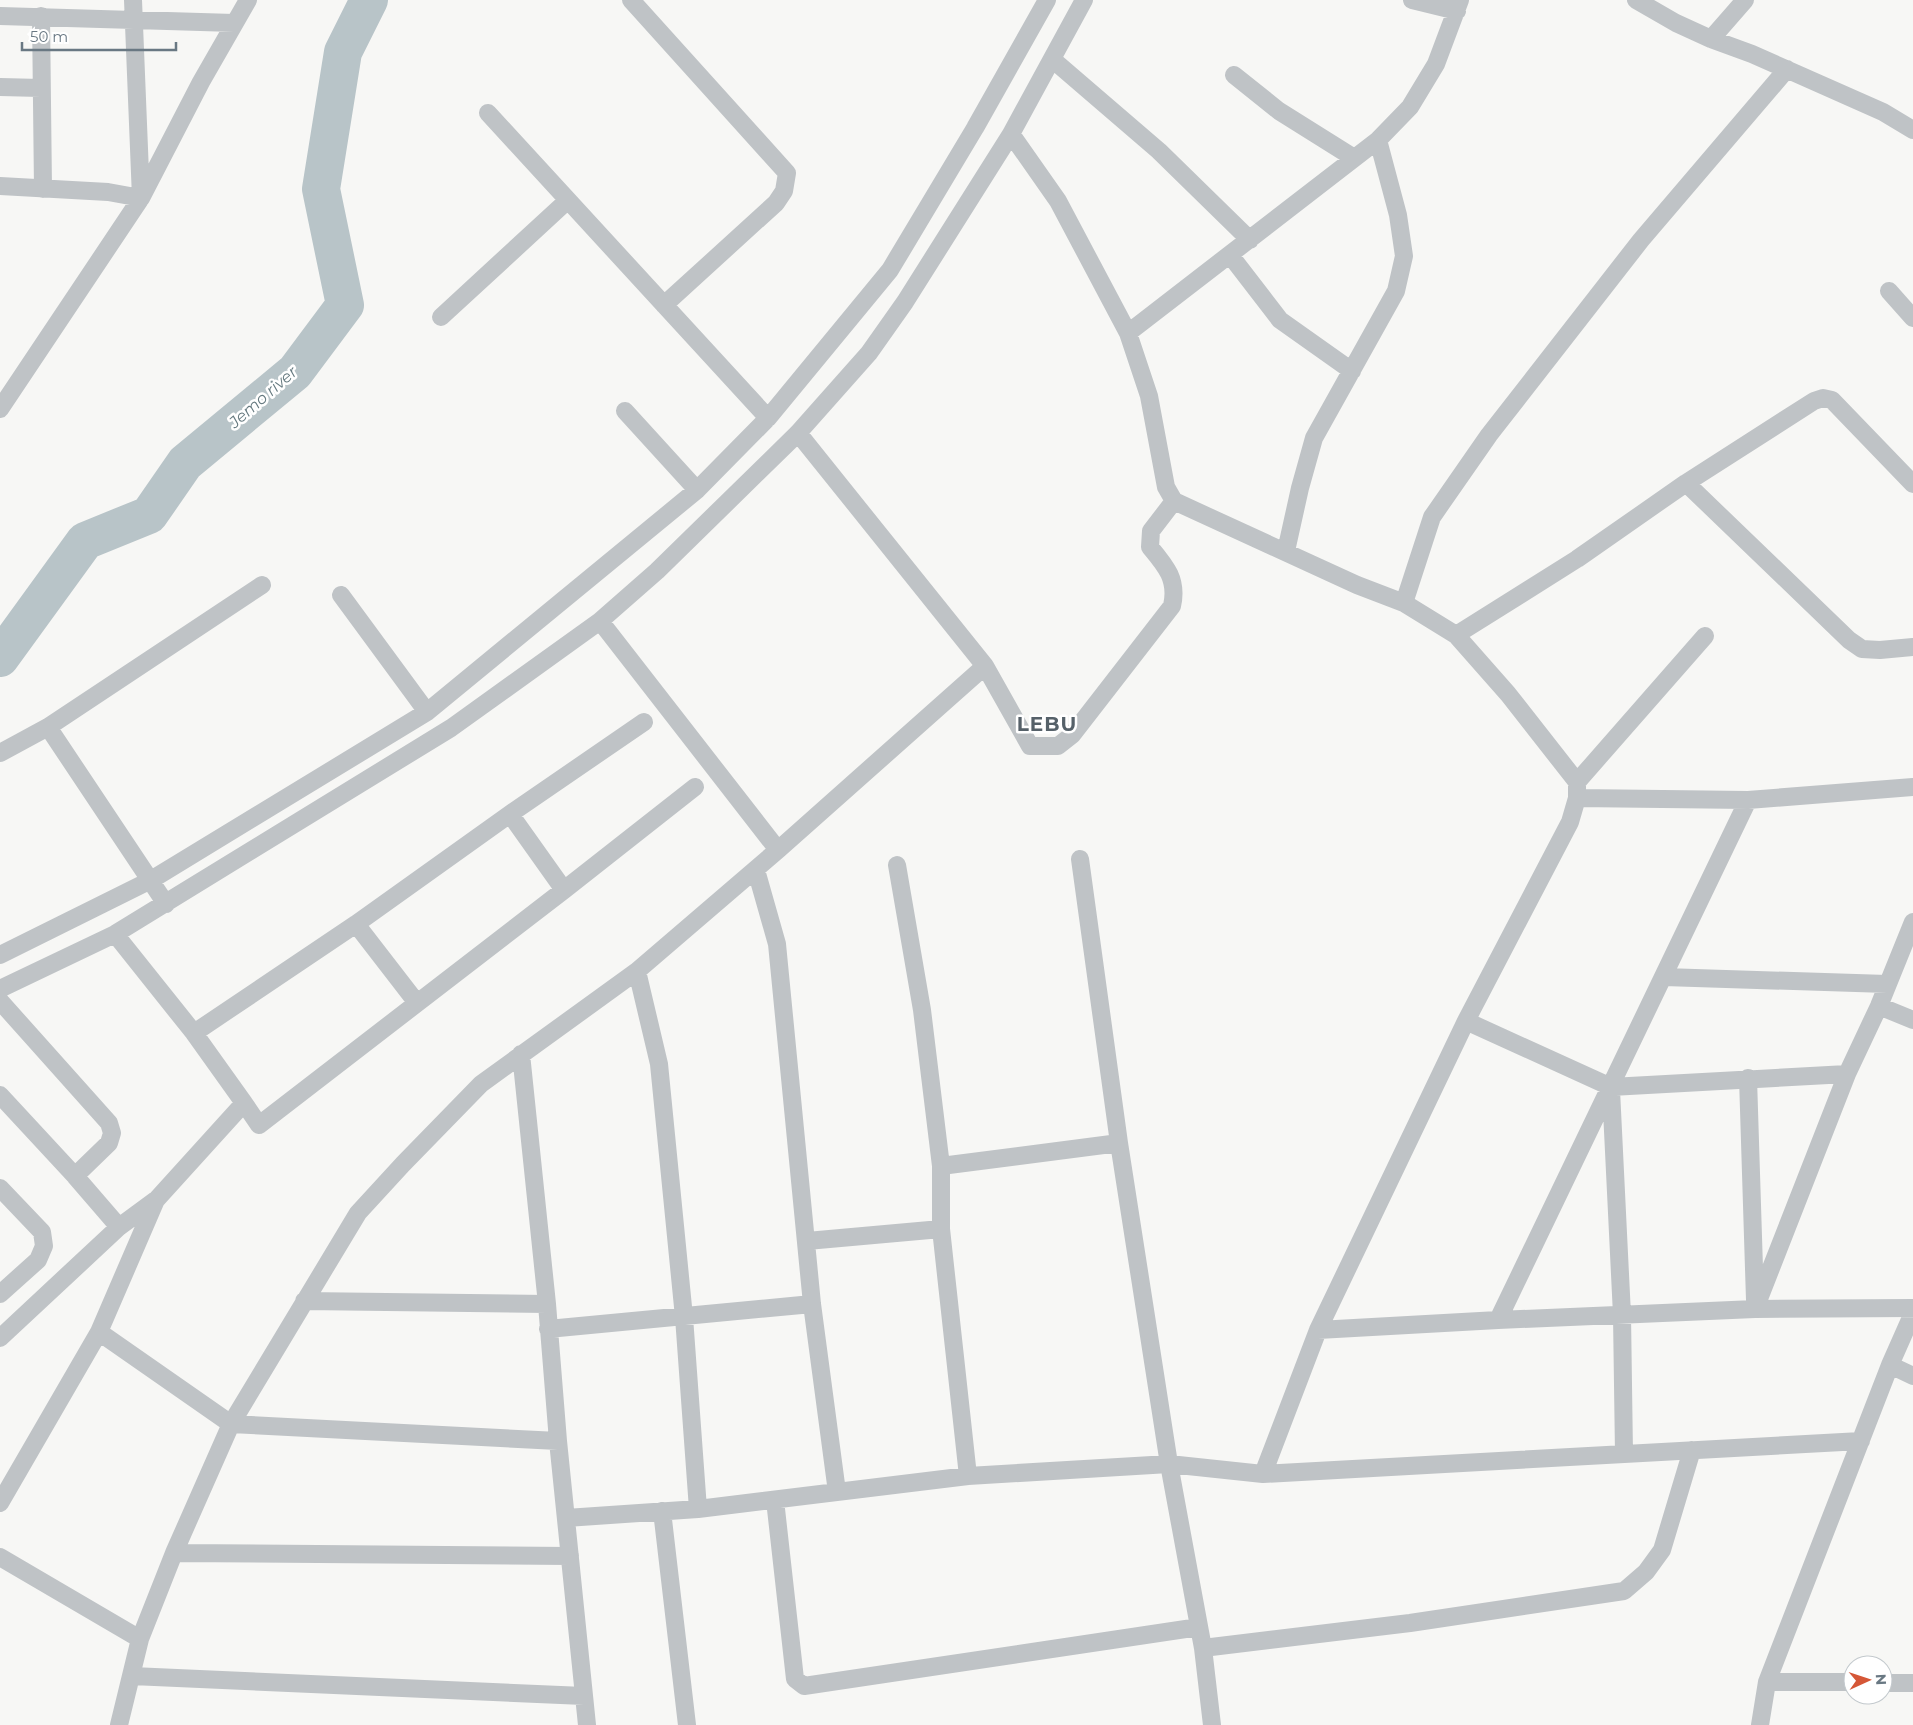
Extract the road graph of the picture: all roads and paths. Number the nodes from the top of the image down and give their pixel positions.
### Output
1 (133, 0) edge
2 (248, 0) edge
3 (631, 0) edge
4 (1047, 0) edge
5 (1084, 0) edge
6 (1412, 0) edge
7 (1636, 0) edge
8 (1745, 0) edge
9 (1459, 6) edge
10 (0, 16) edge
11 (40, 16) junction
12 (133, 20) junction
13 (234, 23) junction
14 (1711, 39) junction
15 (1052, 59) junction
16 (1787, 69) junction
17 (1234, 75) dead end
18 (0, 87) edge
19 (41, 88) junction
20 (488, 113) dead end
21 (1913, 130) edge
22 (1011, 134) junction
23 (1378, 140) junction
24 (1354, 158) junction
25 (0, 186) edge
26 (43, 188) junction
27 (141, 198) junction
28 (568, 200) junction
29 (1250, 240) junction
30 (1230, 255) junction
31 (1888, 291) dead end
32 (664, 305) junction
33 (441, 317) dead end
34 (1913, 318) edge
35 (1128, 333) junction
36 (1352, 371) junction
37 (0, 409) edge
38 (625, 411) dead end
39 (768, 418) junction
40 (798, 433) junction
41 (1686, 483) junction
42 (1913, 484) edge
43 (697, 490) junction
44 (1174, 501) junction
45 (1286, 551) junction
46 (262, 585) dead end
47 (341, 596) dead end
48 (1404, 603) junction
49 (600, 621) junction
50 (1456, 635) junction
51 (1704, 636) dead end
52 (1913, 647) edge
53 (985, 666) junction
54 (427, 712) junction
55 (644, 722) dead end
56 (48, 727) junction
57 (0, 753) edge
58 (695, 787) dead end
59 (1913, 787) edge
60 (1577, 790) junction
61 (1748, 800) junction
62 (510, 814) junction
63 (778, 850) junction
64 (1080, 859) dead end
65 (898, 864) dead end
66 (756, 870) junction
67 (150, 880) junction
68 (564, 890) junction
69 (166, 904) junction
70 (1913, 922) edge
71 (356, 924) junction
72 (115, 934) junction
73 (0, 955) edge
74 (637, 971) junction
75 (1664, 977) junction
76 (1887, 984) junction
77 (0, 989) edge
78 (0, 1001) edge
79 (417, 1003) junction
80 (1879, 1006) junction
81 (1913, 1020) edge
82 (1466, 1021) junction
83 (194, 1032) junction
84 (521, 1054) junction
85 (1847, 1074) junction
86 (1748, 1078) junction
87 (1611, 1087) junction
88 (0, 1095) edge
89 (244, 1103) junction
90 (1119, 1143) junction
91 (940, 1166) junction
92 (75, 1176) junction
93 (0, 1188) edge
94 (157, 1199) junction
95 (119, 1227) junction
96 (942, 1229) junction
97 (808, 1241) junction
98 (2, 1288) edge
99 (304, 1301) junction
100 (547, 1304) junction
101 (812, 1304) junction
102 (1755, 1308) junction
103 (1913, 1308) edge
104 (1913, 1313) edge
105 (1622, 1314) junction
106 (684, 1317) junction
107 (1498, 1320) junction
108 (548, 1329) junction
109 (1318, 1330) junction
110 (99, 1332) junction
111 (0, 1338) edge
112 (1890, 1365) junction
113 (1913, 1376) edge
114 (231, 1424) junction
115 (558, 1441) junction
116 (1861, 1441) junction
117 (1692, 1450) junction
118 (1624, 1454) junction
119 (1169, 1464) junction
120 (1263, 1474) junction
121 (968, 1476) junction
122 (837, 1492) junction
123 (775, 1500) junction
124 (0, 1503) edge
125 (698, 1509) junction
126 (662, 1511) junction
127 (566, 1518) junction
128 (174, 1553) junction
129 (570, 1556) junction
130 (0, 1557) edge
131 (1199, 1627) junction
132 (140, 1639) junction
133 (1203, 1648) junction
134 (132, 1676) junction
135 (1767, 1682) junction
136 (1843, 1682) edge
137 (1893, 1682) edge
138 (1913, 1683) edge
139 (584, 1696) junction
140 (119, 1725) edge
141 (587, 1725) edge
142 (687, 1725) edge
143 (1212, 1725) edge
144 (1760, 1725) edge

1 - 12 street
2 - 13 street
3 - 32 street
4 - 39 street
5 - 15 street
6 - 9 street
7 - 14 street
8 - 14 street
9 - 23 street
10 - 11 street
11 - 12 street
11 - 19 street
12 - 13 street
12 - 27 street
13 - 27 street
14 - 16 street
15 - 22 street
15 - 29 street
16 - 21 street
16 - 48 street
17 - 24 street
18 - 19 street
19 - 26 street
20 - 28 street
22 - 35 street
22 - 40 street
23 - 24 street
23 - 36 street
24 - 29 street
25 - 26 street
26 - 27 street
27 - 37 street
28 - 32 street
28 - 33 street
29 - 30 street
30 - 35 street
30 - 36 street
31 - 34 street
32 - 39 street
35 - 44 street
36 - 45 street
38 - 43 street
39 - 43 street
40 - 49 street
40 - 53 street
41 - 42 street
41 - 50 street
41 - 52 street
43 - 54 street
44 - 45 street
44 - 53 street
45 - 48 street
46 - 56 street
47 - 54 street
48 - 50 street
49 - 63 street
49 - 69 street
50 - 60 street
51 - 60 street
53 - 63 street
54 - 67 street
55 - 62 street
56 - 57 street
56 - 67 street
58 - 68 street
59 - 61 street
60 - 61 street
60 - 82 street
61 - 75 street
62 - 68 street
62 - 71 street
63 - 66 street
64 - 90 street
65 - 91 street
66 - 74 street
66 - 97 street
67 - 69 street
67 - 73 street
68 - 79 street
69 - 72 street
70 - 76 street
71 - 79 street
71 - 83 street
72 - 77 street
72 - 83 street
74 - 84 street
74 - 106 street
75 - 76 street
75 - 87 street
76 - 80 street
78 - 92 street
79 - 89 street
80 - 81 street
80 - 85 street
82 - 87 street
82 - 109 street
83 - 89 street
84 - 99 street
84 - 100 street
85 - 86 street
85 - 102 street
86 - 87 street
86 - 102 street
87 - 105 street
87 - 107 street
88 - 92 street
89 - 94 street
90 - 91 street
90 - 119 street
91 - 96 street
92 - 95 street
93 - 98 street
94 - 95 street
94 - 110 street
95 - 111 street
96 - 97 street
96 - 121 street
97 - 101 street
99 - 100 street
99 - 114 street
100 - 108 street
101 - 106 street
101 - 122 street
102 - 103 street
102 - 105 street
104 - 112 street
105 - 107 street
105 - 118 street
106 - 108 street
106 - 125 street
107 - 109 street
108 - 115 street
109 - 120 street
110 - 114 street
110 - 124 street
112 - 113 street
112 - 116 street
114 - 115 street
114 - 128 street
115 - 127 street
116 - 117 street
116 - 135 street
117 - 118 street
117 - 133 street
118 - 120 street
119 - 120 street
119 - 121 street
119 - 131 street
121 - 122 street
122 - 123 street
123 - 125 street
123 - 131 street
125 - 126 street
126 - 127 street
126 - 142 street
127 - 129 street
128 - 129 street
128 - 132 street
129 - 139 street
130 - 132 street
131 - 133 street
132 - 134 street
133 - 143 street
134 - 139 street
134 - 140 street
135 - 136 street
135 - 144 street
137 - 138 street
139 - 141 street

